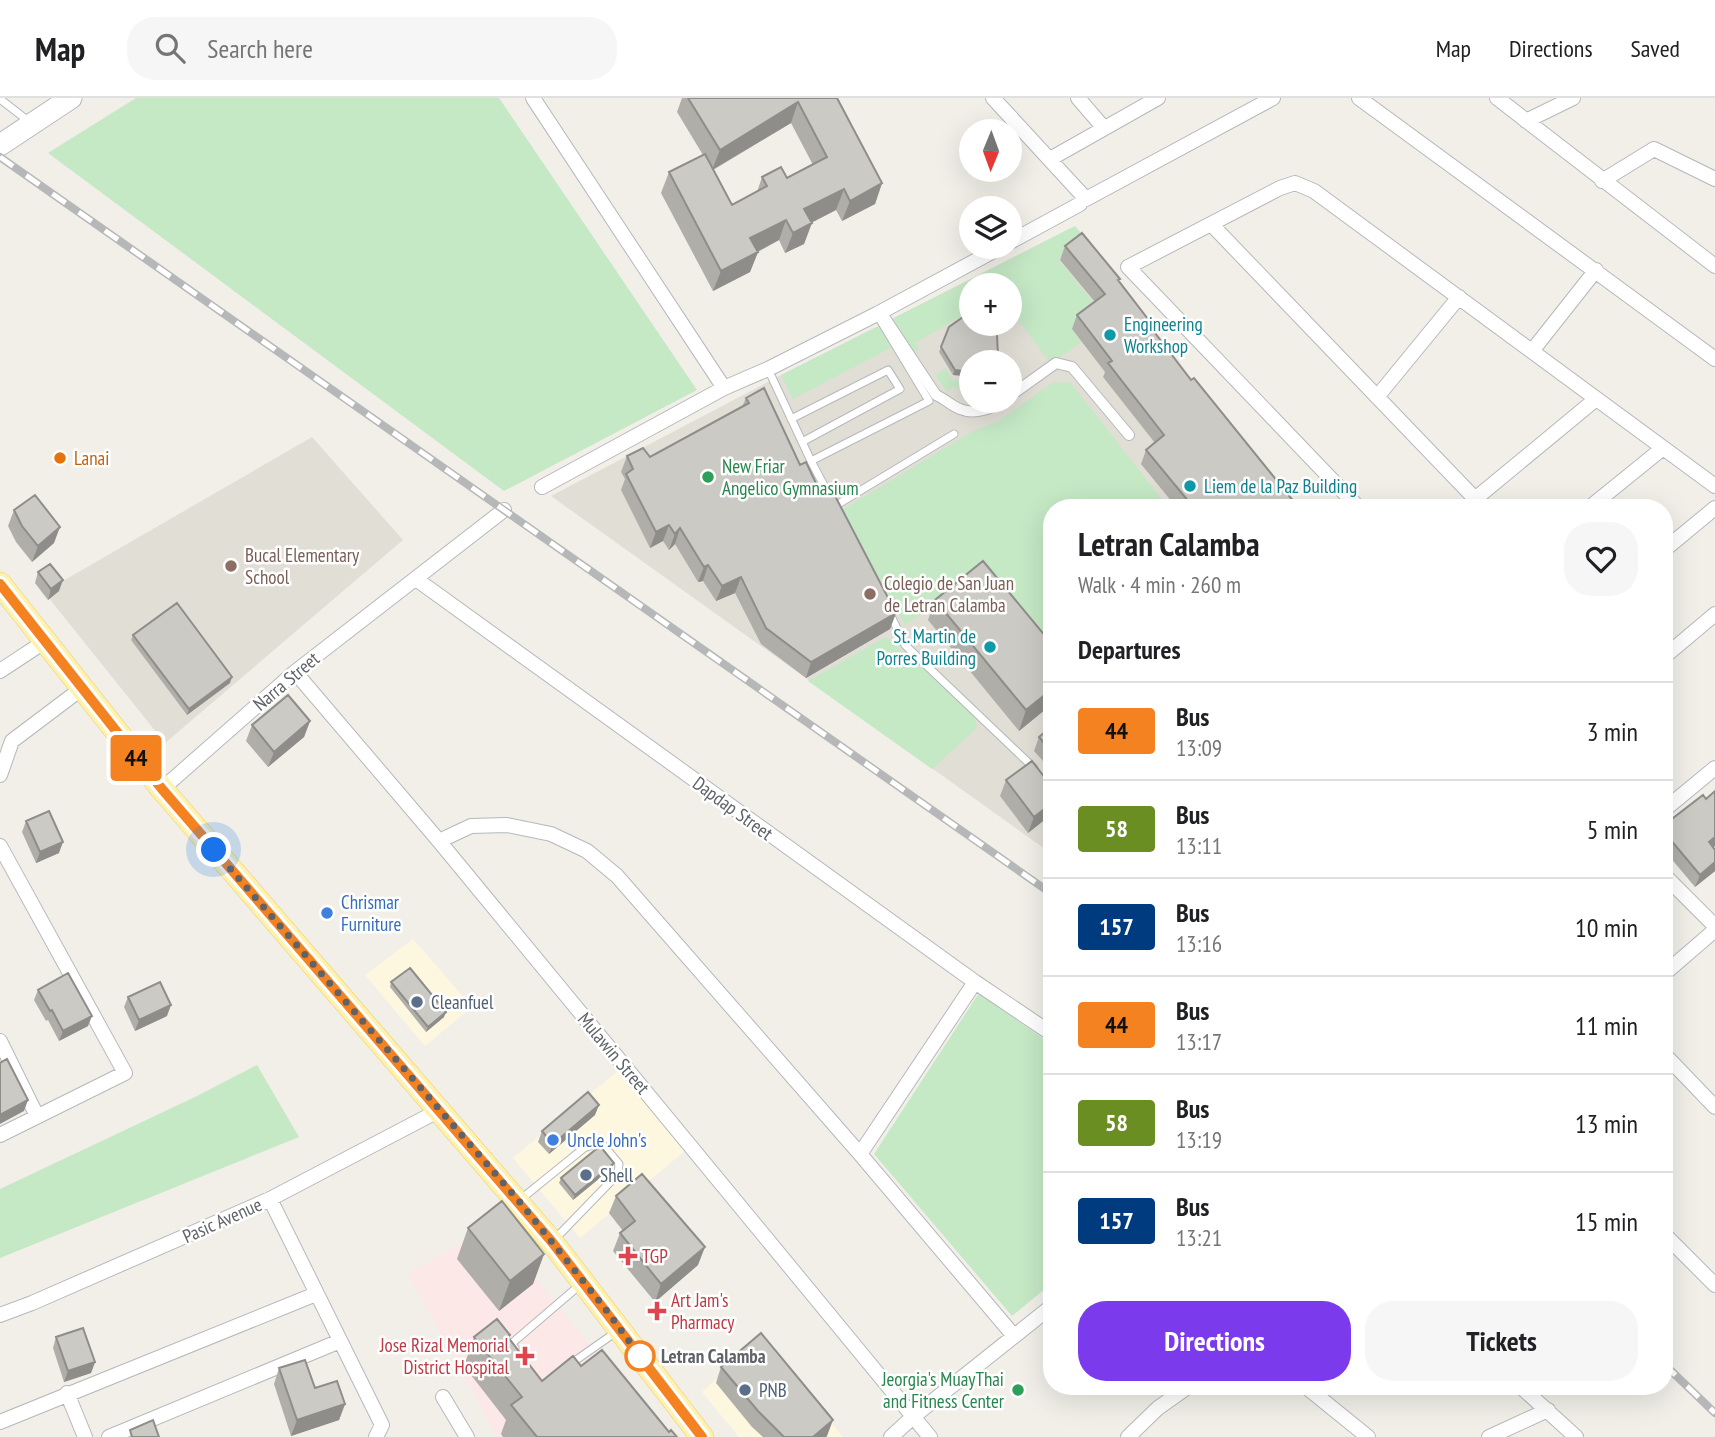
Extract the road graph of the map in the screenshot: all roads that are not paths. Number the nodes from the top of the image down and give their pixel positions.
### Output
1 (71, 98) edge
2 (533, 98) edge
3 (993, 98) edge
4 (1078, 98) edge
5 (1158, 98) edge
6 (1273, 98) edge
7 (1359, 98) edge
8 (1497, 98) edge
9 (1573, 98) edge
10 (0, 99) edge
11 (1526, 121) junction
12 (31, 123) junction
13 (1103, 127) junction
14 (0, 145) edge
15 (1050, 159) junction
16 (1715, 179) edge
17 (1602, 181) junction
18 (1080, 204) dead end
19 (1212, 225) junction
20 (1022, 235) edge
21 (979, 259) edge
22 (1715, 266) edge
23 (1596, 270) junction
24 (1459, 297) junction
25 (879, 313) junction
26 (1532, 351) junction
27 (1715, 359) edge
28 (768, 369) junction
29 (1022, 387) edge
30 (724, 388) junction
31 (1377, 397) junction
32 (1596, 398) junction
33 (959, 408) edge
34 (791, 419) junction
35 (954, 434) dead end
36 (1129, 435) dead end
37 (802, 442) junction
38 (1663, 448) junction
39 (811, 461) junction
40 (1715, 486) edge
41 (542, 487) dead end
42 (1350, 499) edge
43 (1476, 499) edge
44 (1484, 499) edge
45 (1601, 499) edge
46 (835, 506) junction
47 (1715, 508) edge
48 (504, 510) dead end
49 (841, 518) edge
50 (1673, 543) edge
51 (416, 579) junction
52 (0, 584) edge
53 (888, 610) edge
54 (1715, 614) edge
55 (44, 642) junction
56 (1673, 649) edge
57 (0, 671) edge
58 (295, 672) junction
59 (81, 689) junction
60 (1715, 768) edge
61 (1039, 773) edge
62 (0, 775) edge
63 (162, 789) junction
64 (1673, 803) edge
65 (439, 841) junction
66 (0, 846) edge
67 (1673, 884) edge
68 (1715, 928) edge
69 (1673, 966) edge
70 (975, 982) junction
71 (1043, 1028) edge
72 (0, 1041) edge
73 (1673, 1063) edge
74 (1715, 1107) edge
75 (438, 1111) junction
76 (37, 1116) junction
77 (0, 1135) edge
78 (860, 1154) junction
79 (270, 1199) junction
80 (519, 1201) junction
81 (552, 1242) junction
82 (1673, 1243) edge
83 (584, 1282) junction
84 (1715, 1285) edge
85 (316, 1294) junction
86 (1043, 1313) edge
87 (0, 1315) edge
88 (620, 1329) junction
89 (1014, 1336) junction
90 (340, 1341) junction
91 (519, 1354) edge
92 (564, 1369) edge
93 (67, 1393) junction
94 (1176, 1395) edge
95 (1316, 1395) edge
96 (1530, 1395) edge
97 (443, 1397) dead end
98 (1548, 1410) junction
99 (914, 1416) junction
100 (0, 1422) edge
101 (85, 1437) edge
102 (109, 1437) edge
103 (376, 1437) edge
104 (467, 1437) edge
105 (702, 1437) edge
106 (891, 1437) edge
107 (930, 1437) edge
108 (1128, 1437) edge
109 (1368, 1437) edge
110 (1489, 1437) edge
111 (1576, 1437) edge

1 - 12 main road
2 - 30 street
3 - 15 street
4 - 13 street
5 - 13 street
6 - 15 street
7 - 23 street
8 - 11 street
9 - 11 street
10 - 12 lane
11 - 17 street
12 - 14 main road
13 - 15 street
16 - 17 street
17 - 22 street
18 - 20 street
19 - 24 street
19 - 31 street
19 - 42 street
21 - 25 street
23 - 26 street
23 - 27 street
24 - 26 street
24 - 31 street
25 - 28 street
25 - 33 street
25 - 39 lane
26 - 32 street
28 - 30 street
28 - 34 lane
29 - 36 street
30 - 41 street
31 - 43 street
32 - 38 street
32 - 44 street
34 - 37 lane
34 - 37 lane
35 - 46 lane
37 - 39 lane
38 - 40 street
38 - 45 street
39 - 46 lane
46 - 49 lane
47 - 50 street
48 - 51 street, Narra Street
51 - 58 street, Narra Street
51 - 70 street, Dapdap Street
52 - 55 main road
53 - 61 lane
54 - 56 street
55 - 57 street
55 - 59 main road
58 - 63 street, Narra Street
58 - 65 street, Mulawin Street
59 - 62 street
59 - 63 main road
60 - 64 street
63 - 75 main road
65 - 78 street
65 - 99 street, Mulawin Street
66 - 76 street
67 - 68 street
68 - 69 street
70 - 71 street, Dapdap Street
70 - 78 street
72 - 76 street
73 - 74 street
75 - 79 street, Pasic Avenue
75 - 80 main road
76 - 77 street
78 - 89 street
79 - 85 street
79 - 87 street, Pasic Avenue
80 - 81 main road
80 - 81 lane
81 - 83 main road
82 - 84 street
83 - 88 main road
83 - 91 lane
85 - 90 street
85 - 93 street
86 - 89 street
88 - 92 lane
88 - 105 main road
89 - 99 street
90 - 102 street
90 - 103 street
93 - 100 street
93 - 101 street
94 - 108 street
95 - 109 street
96 - 98 street
97 - 104 street
98 - 110 street
98 - 111 street
99 - 106 street
99 - 107 street, Mulawin Street

